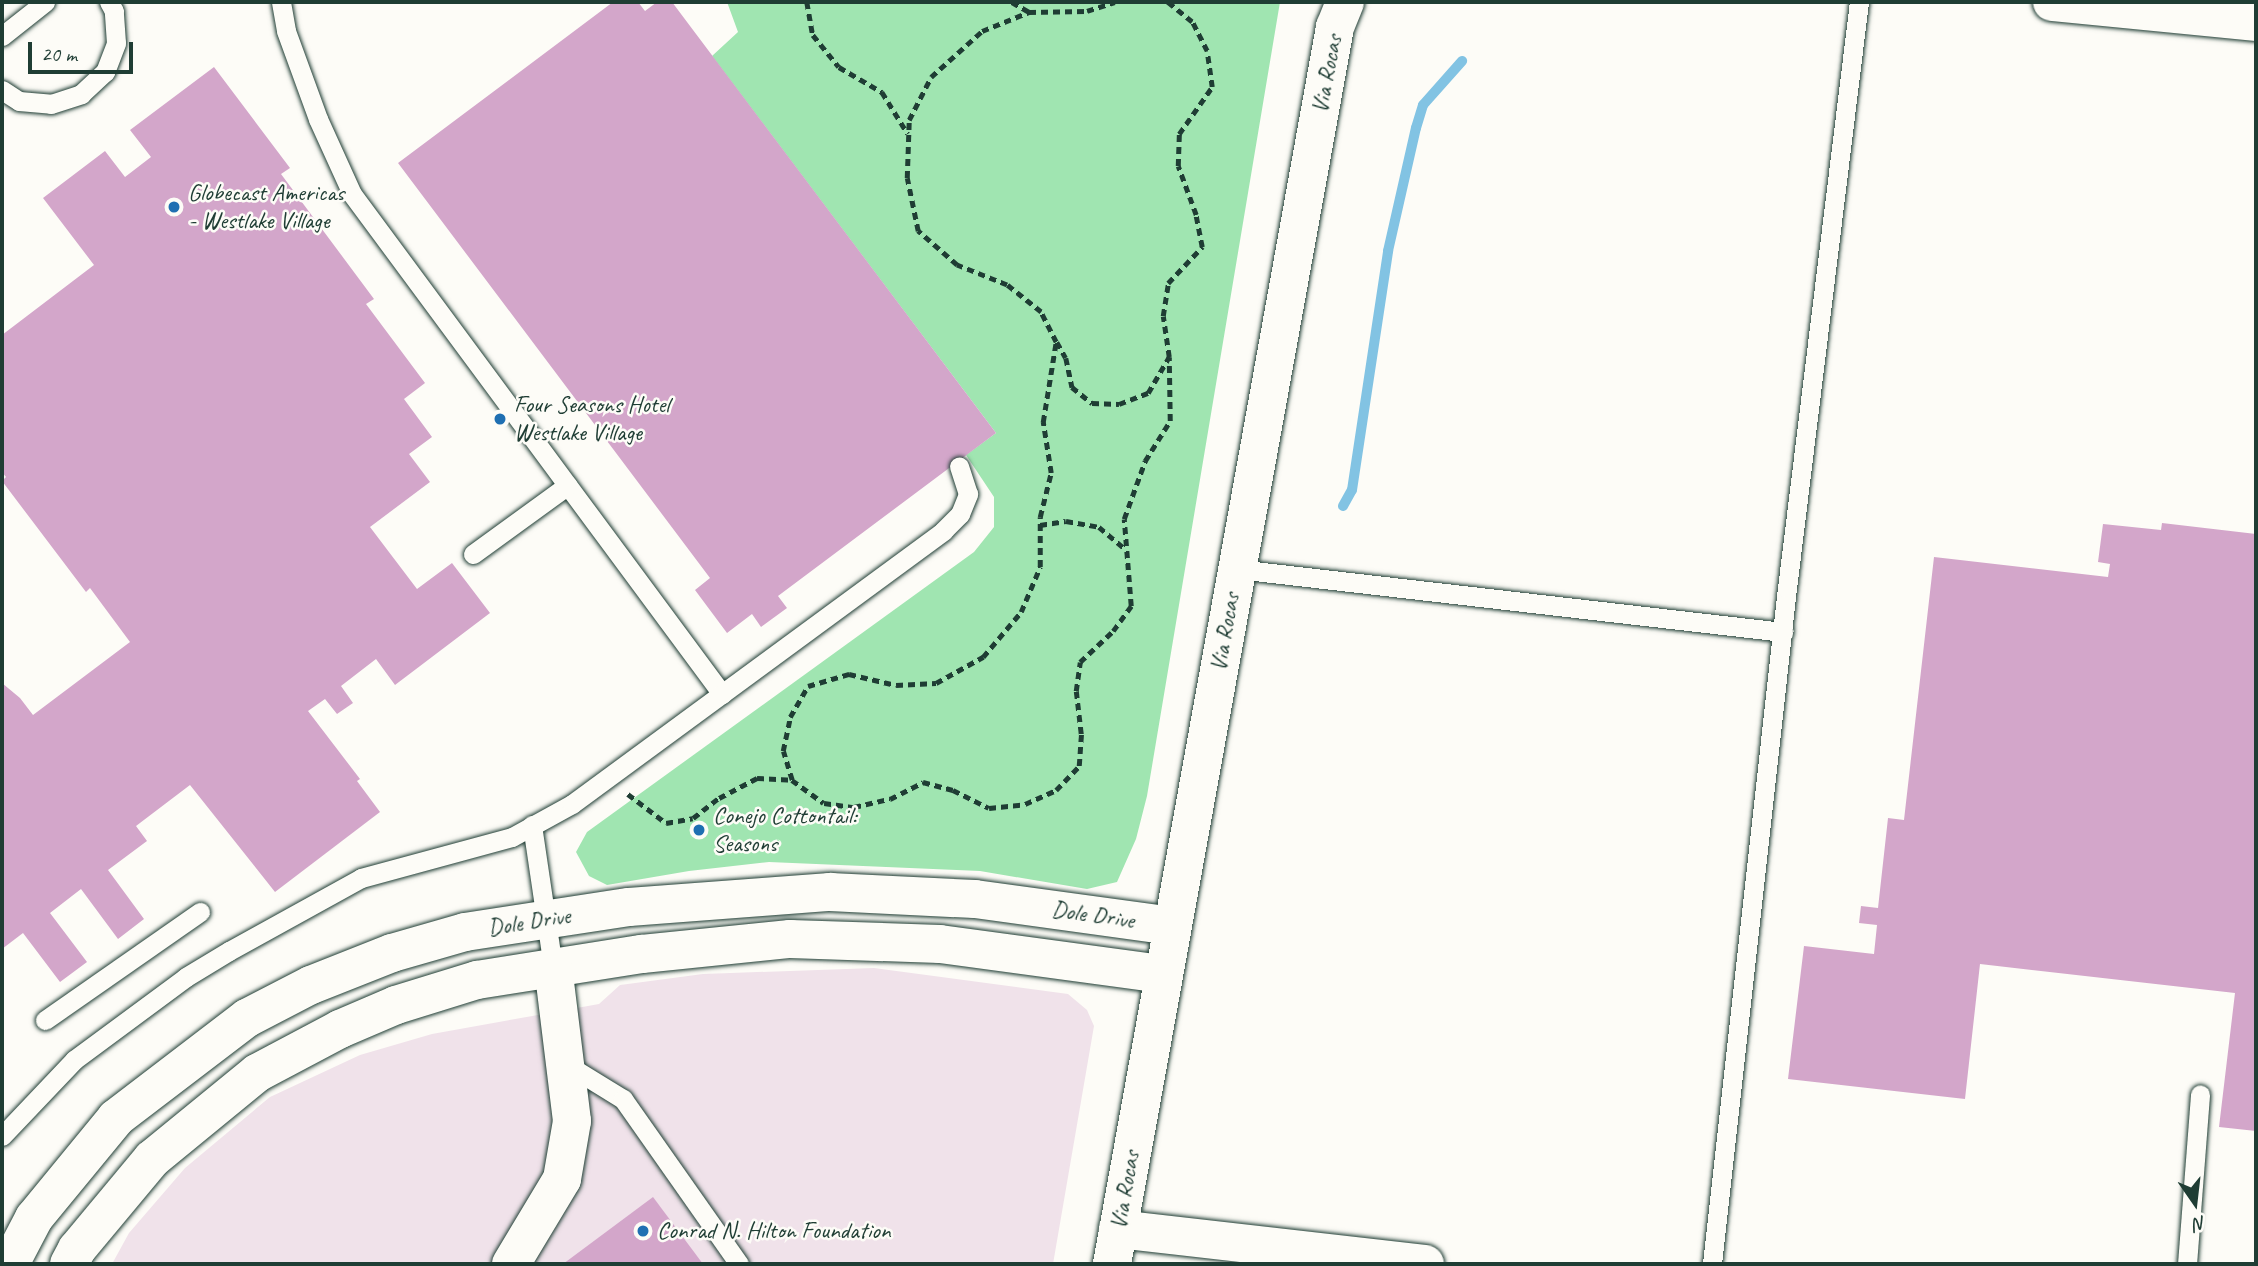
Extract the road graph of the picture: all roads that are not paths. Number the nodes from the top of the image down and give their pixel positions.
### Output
1 (45, 2) edge
2 (109, 2) edge
3 (281, 2) edge
4 (1345, 2) edge
5 (1859, 2) edge
6 (2052, 2) edge
7 (2256, 22) edge
8 (2, 36) edge
9 (2, 90) edge
10 (959, 466) dead end
11 (568, 485) junction
12 (473, 554) dead end
13 (1237, 569) junction
14 (1783, 632) junction
15 (722, 694) junction
16 (532, 825) junction
17 (201, 912) dead end
18 (546, 920) junction
19 (1171, 926) junction
20 (552, 967) junction
21 (1163, 974) junction
22 (45, 1020) dead end
23 (566, 1064) junction
24 (2200, 1094) dead end
25 (2, 1136) edge
26 (1115, 1247) edge
27 (10, 1264) edge
28 (69, 1264) edge
29 (511, 1264) edge
30 (739, 1264) edge
31 (1425, 1264) edge
32 (1712, 1264) edge
33 (2187, 1264) edge

1 - 8 lane
2 - 9 lane
3 - 11 lane
4 - 13 street, Via Rocas
5 - 14 lane
6 - 7 street
10 - 15 lane
11 - 12 lane
11 - 15 lane
13 - 14 lane
13 - 19 street, Via Rocas
14 - 32 lane
15 - 16 lane
16 - 18 lane
16 - 25 lane
17 - 22 lane
18 - 19 street, Dole Drive
18 - 20 lane
18 - 27 street, Dole Drive
19 - 21 street, Via Rocas
20 - 21 street, Dole Drive
20 - 23 street
20 - 28 street, Dole Drive
21 - 26 street, Via Rocas
23 - 29 street
23 - 30 lane
24 - 33 lane
26 - 31 street

